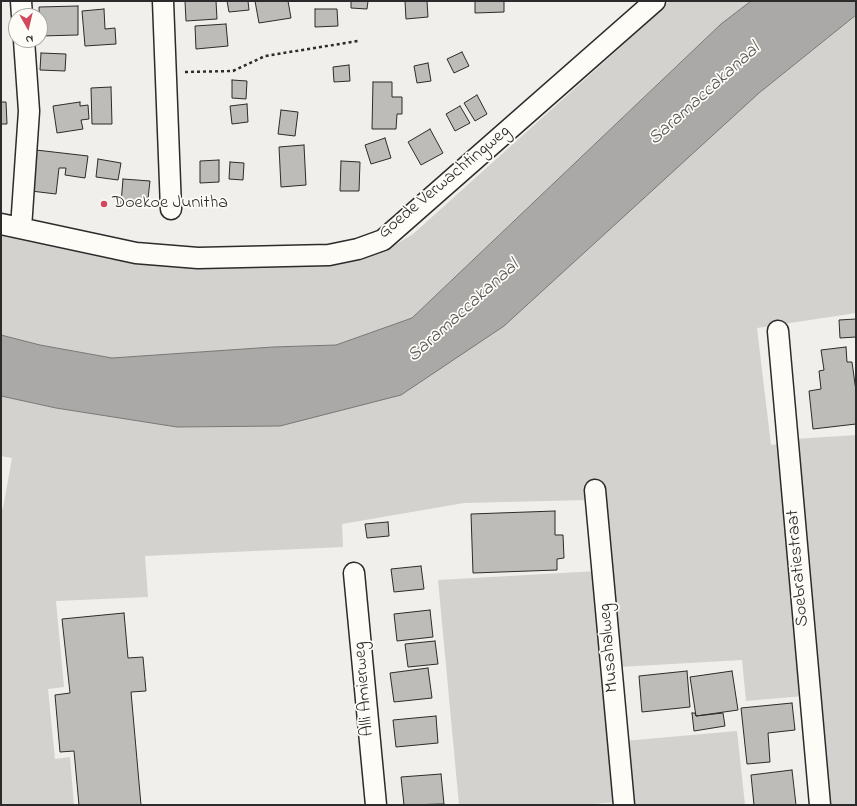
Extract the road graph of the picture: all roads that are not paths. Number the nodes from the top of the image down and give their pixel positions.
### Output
1 (163, 1) edge
2 (655, 1) edge
3 (25, 48) edge
4 (171, 209) dead end
5 (1, 224) edge
6 (21, 228) junction
7 (778, 331) dead end
8 (595, 490) dead end
9 (354, 573) dead end
10 (376, 805) edge
11 (624, 805) edge
12 (820, 805) edge

1 - 4 street
2 - 6 street, Goede Verwachtingweg
3 - 6 street
5 - 6 street, Goede Verwachtingweg
7 - 12 street, Soebratiestraat
8 - 11 street, Musahalweg
9 - 10 street, Alli Amierweg

